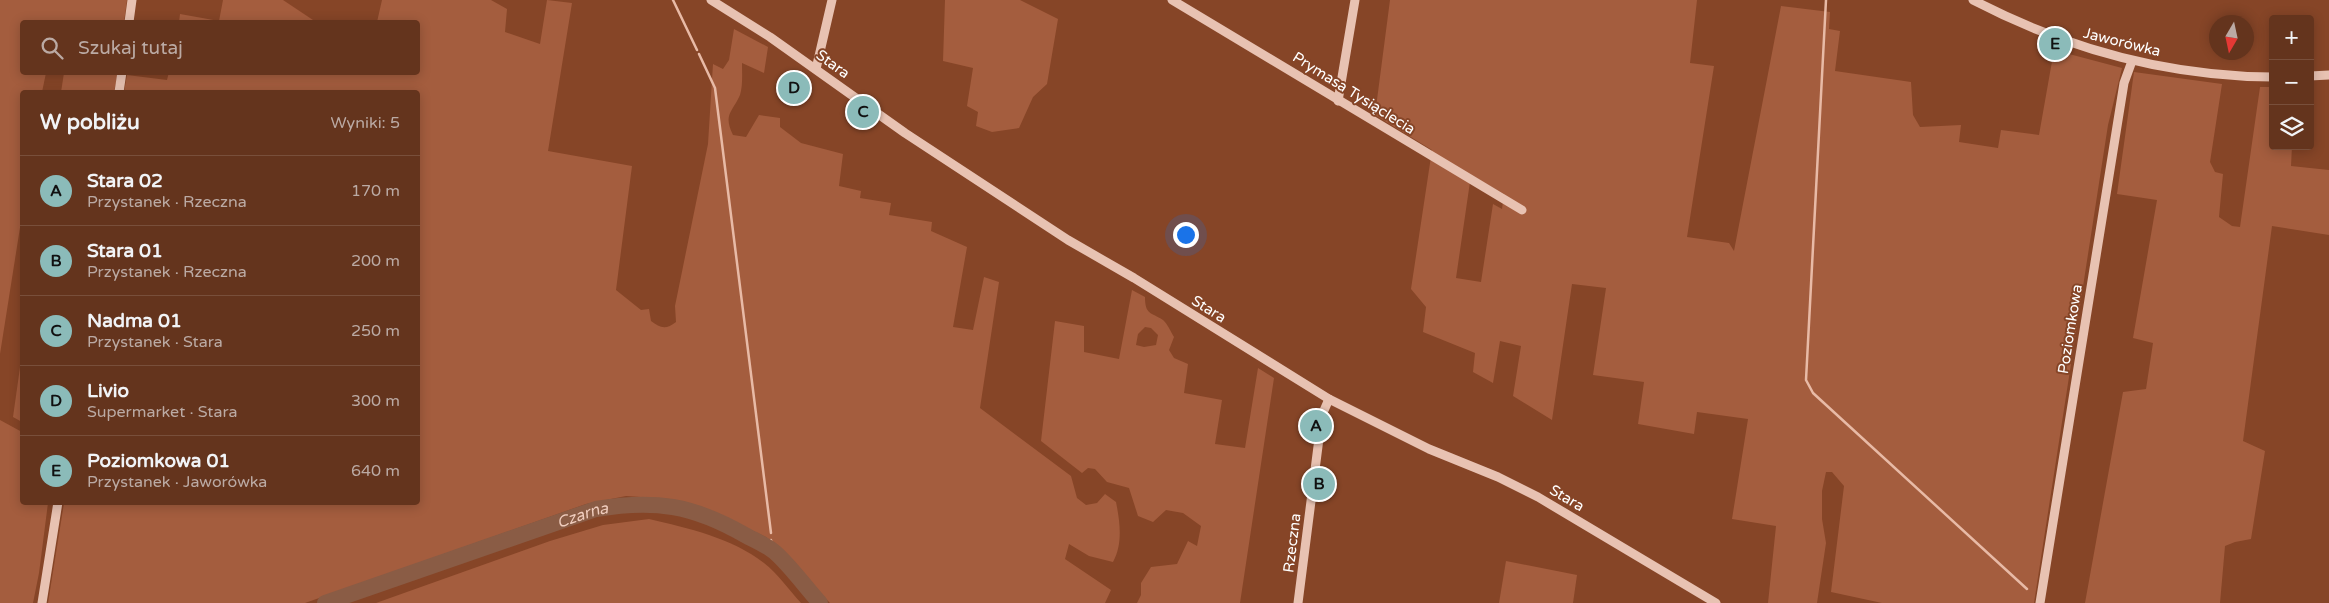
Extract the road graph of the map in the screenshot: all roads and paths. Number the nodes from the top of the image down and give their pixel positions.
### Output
1 (132, 0) edge
2 (711, 0) edge
3 (832, 0) edge
4 (1172, 0) edge
5 (1355, 0) edge
6 (1974, 0) edge
7 (129, 20) edge
8 (2132, 61) junction
9 (816, 69) junction
10 (122, 75) edge
11 (2329, 75) edge
12 (2314, 76) edge
13 (2269, 77) edge
14 (119, 90) edge
15 (1338, 101) junction
16 (1522, 210) dead end
17 (1329, 399) junction
18 (58, 505) edge
19 (42, 603) edge
20 (1298, 603) edge
21 (1716, 603) edge
22 (2040, 603) edge

1 - 7 street
2 - 9 street, Stara
3 - 9 street
4 - 15 street, Prymasa Tysiąclecia
5 - 15 street
6 - 8 street, Jaworówka
8 - 13 street, Jaworówka
8 - 22 street, Poziomkowa
9 - 17 street, Stara
10 - 14 street
11 - 12 street
15 - 16 street, Prymasa Tysiąclecia
17 - 20 street, Rzeczna
17 - 21 street, Stara
18 - 19 street

